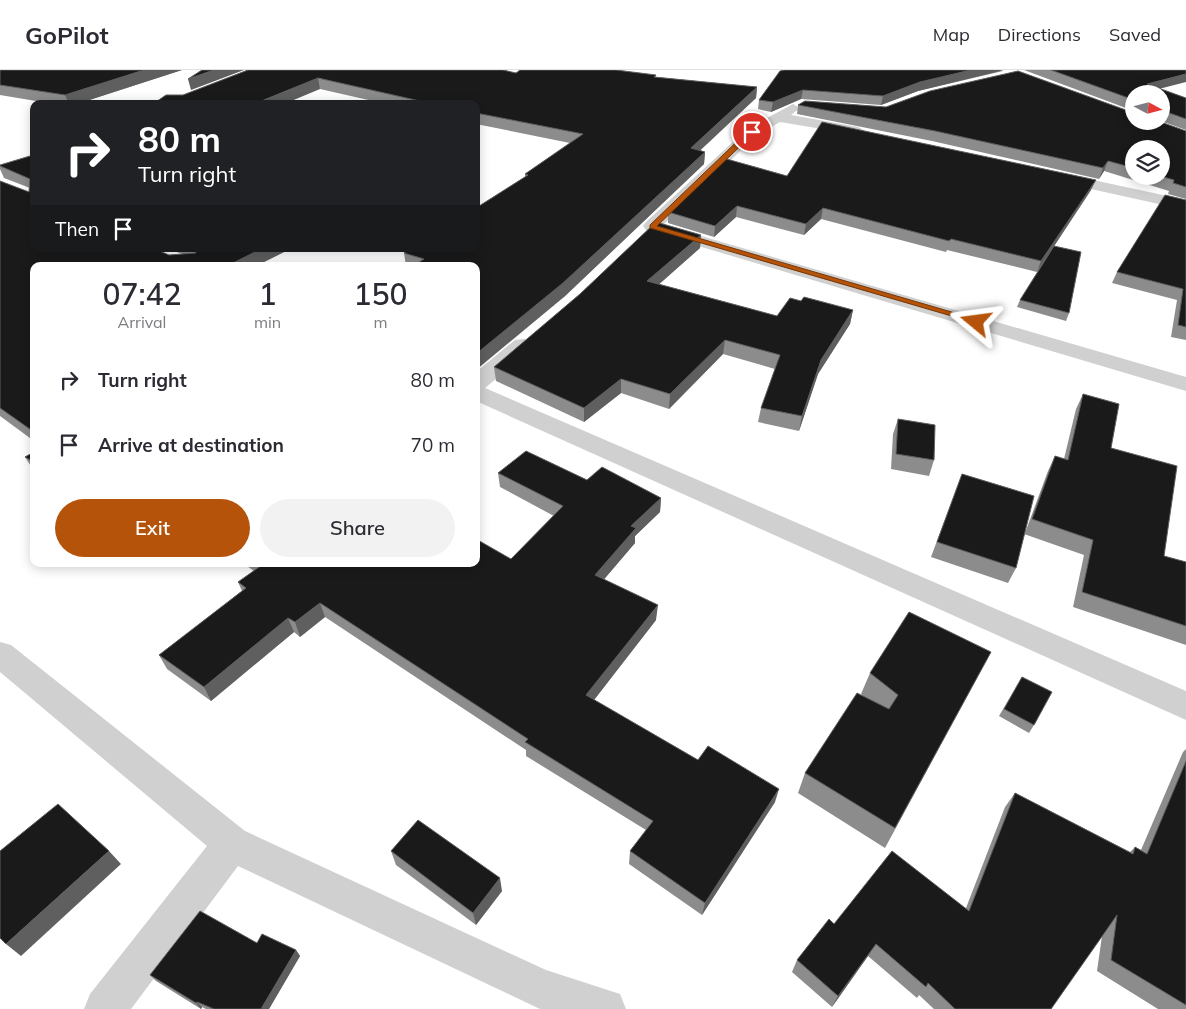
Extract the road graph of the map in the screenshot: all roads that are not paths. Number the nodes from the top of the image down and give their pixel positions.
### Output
1 (808, 105) edge
2 (778, 117) junction
3 (875, 134) edge
4 (1044, 174) edge
5 (1186, 206) edge
6 (652, 226) junction
7 (638, 240) edge
8 (535, 334) edge
9 (480, 381) edge
10 (1186, 384) edge
11 (480, 394) edge
12 (0, 654) edge
13 (1186, 706) edge
14 (232, 844) junction
15 (106, 1009) edge
16 (605, 1009) edge

1 - 2 street
2 - 3 street
2 - 6 street
4 - 5 street
6 - 7 street
6 - 10 street
8 - 9 street
11 - 13 street
12 - 14 street
14 - 15 street
14 - 16 street

